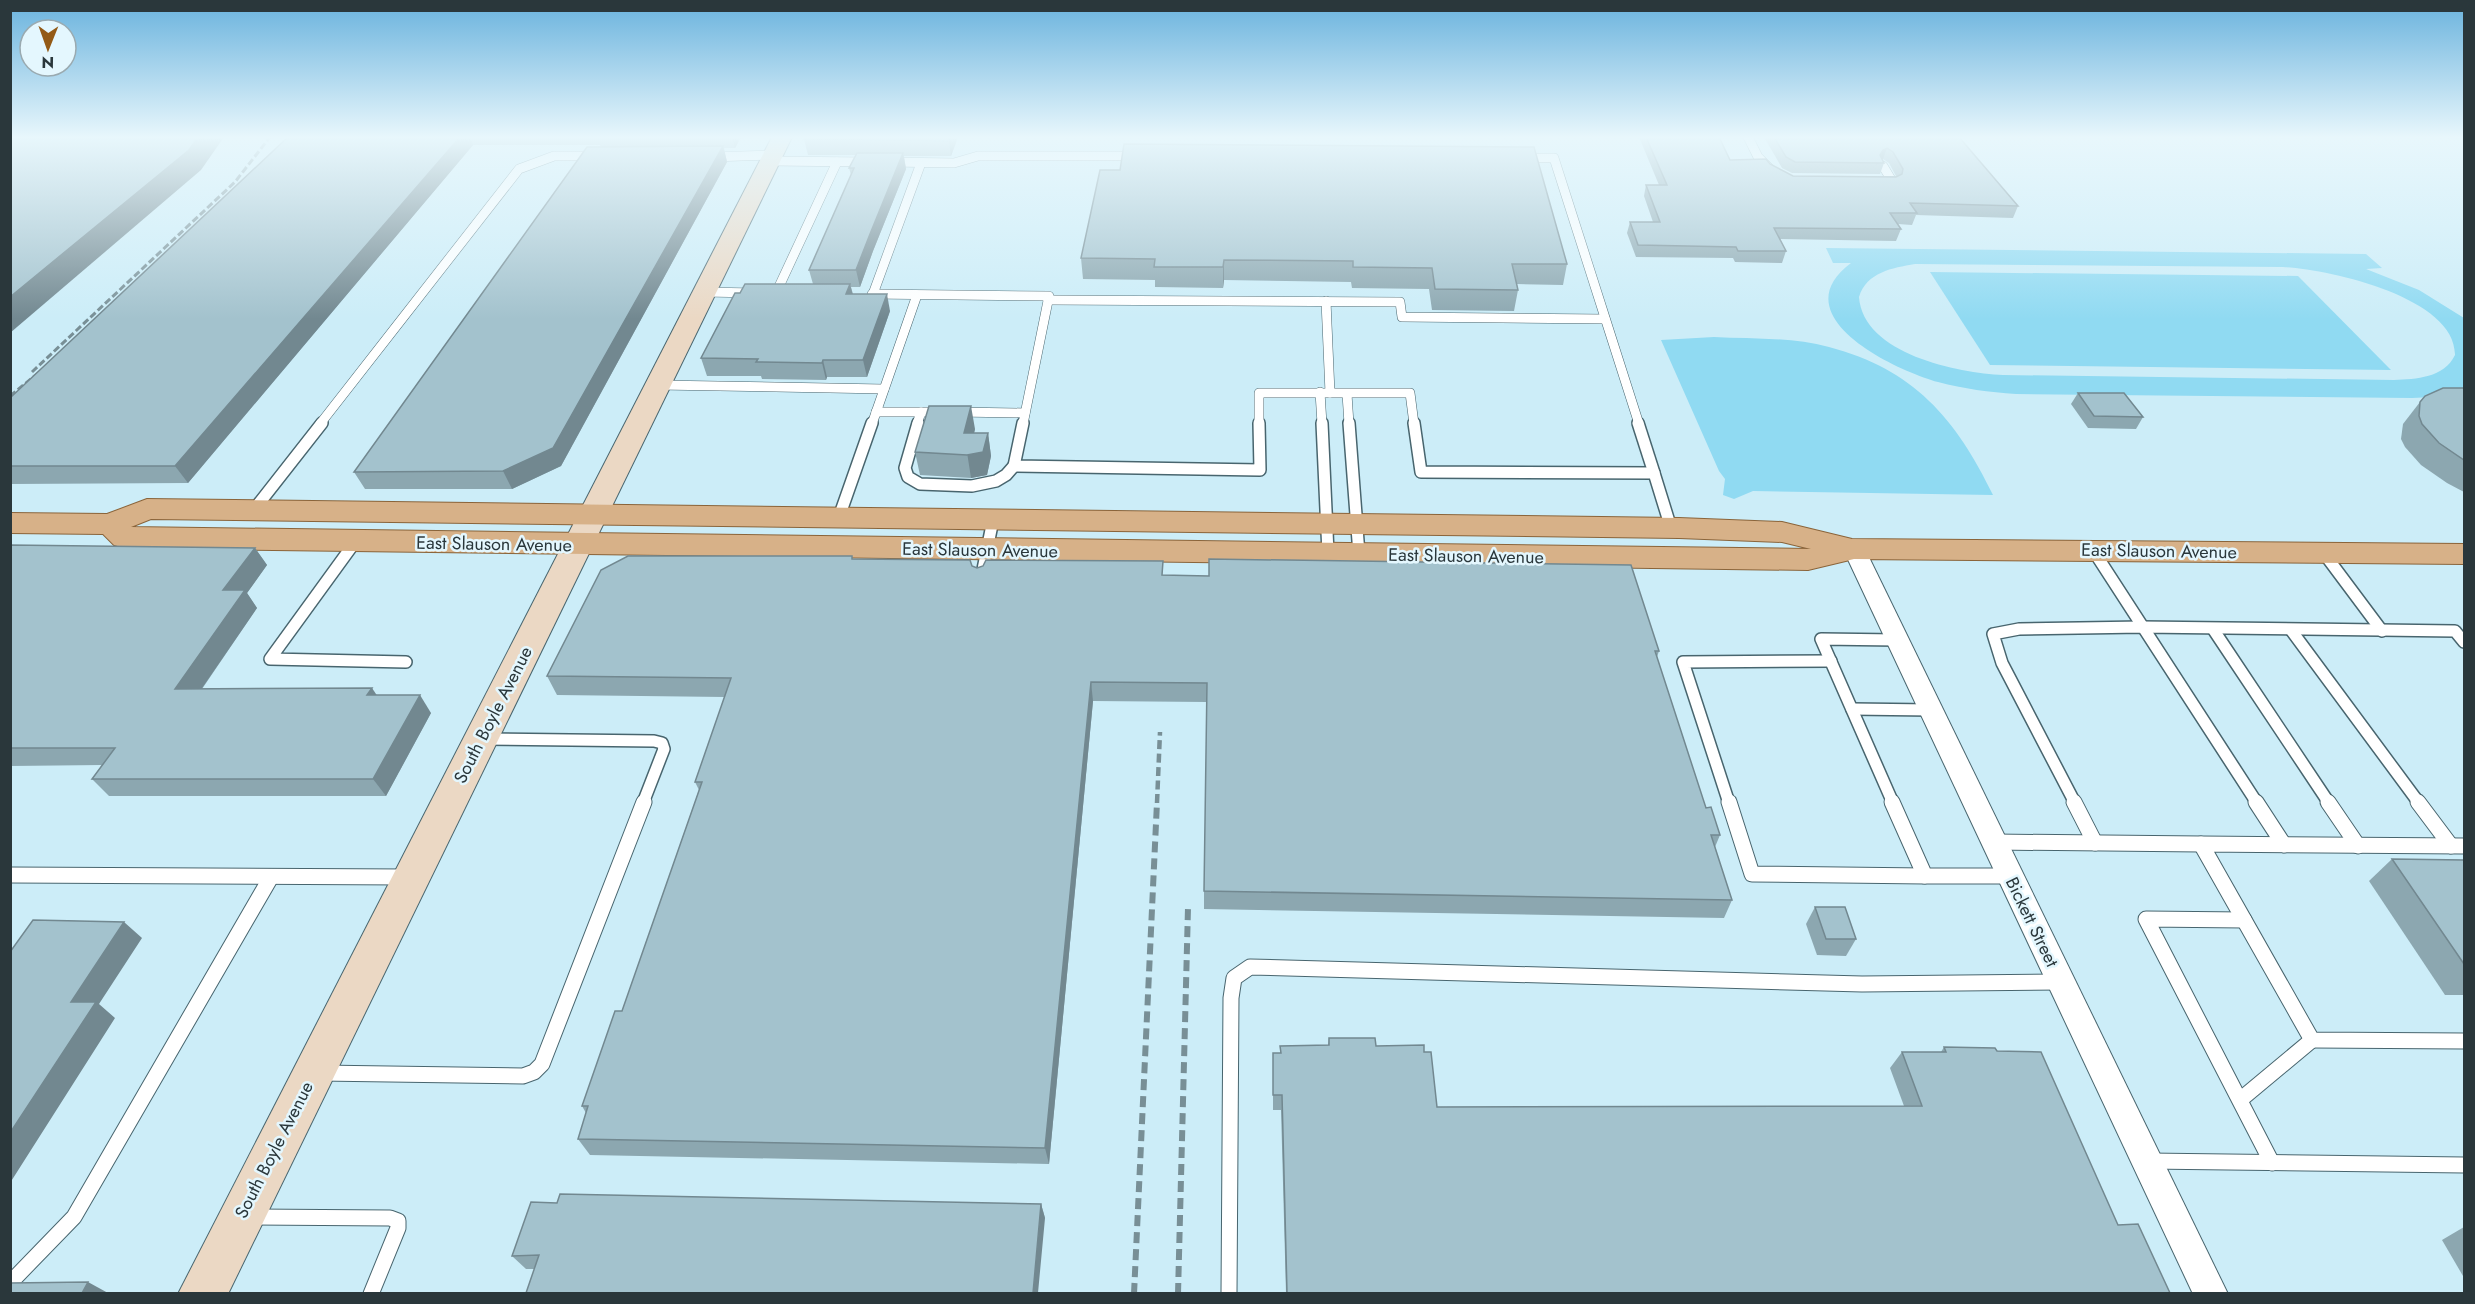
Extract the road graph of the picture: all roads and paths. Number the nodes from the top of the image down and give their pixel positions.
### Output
1 (497, 198) edge
2 (752, 198) edge
3 (822, 198) edge
4 (907, 198) edge
5 (1567, 198) edge
6 (705, 292) junction
7 (917, 295) junction
8 (1048, 300) junction
9 (1326, 301) junction
10 (1605, 319) junction
11 (659, 386) junction
12 (884, 389) junction
13 (1325, 393) junction
14 (1347, 394) junction
15 (876, 412) junction
16 (921, 412) junction
17 (1025, 413) junction
18 (1014, 466) junction
19 (1654, 472) junction
20 (253, 511) junction
21 (839, 517) junction
22 (993, 520) junction
23 (10, 522) edge
24 (111, 524) junction
25 (1671, 528) junction
26 (586, 530) junction
27 (1328, 539) junction
28 (1358, 539) junction
29 (355, 542) junction
30 (1854, 549) junction
31 (2092, 550) junction
32 (2323, 552) junction
33 (2464, 554) edge
34 (984, 564) junction
35 (2142, 627) junction
36 (2213, 628) junction
37 (2291, 630) junction
38 (2382, 631) junction
39 (1897, 640) junction
40 (2464, 642) edge
41 (1831, 661) junction
42 (406, 662) dead end
43 (1852, 709) junction
44 (1931, 710) junction
45 (481, 739) junction
46 (1994, 842) junction
47 (2095, 843) junction
48 (2201, 844) junction
49 (2284, 845) junction
50 (2358, 846) junction
51 (2458, 846) edge
52 (10, 875) edge
53 (1925, 876) junction
54 (2010, 876) junction
55 (271, 877) junction
56 (411, 877) junction
57 (2244, 920) junction
58 (2061, 982) junction
59 (2312, 1040) junction
60 (2464, 1041) edge
61 (313, 1073) junction
62 (2240, 1100) junction
63 (2147, 1161) junction
64 (2272, 1162) junction
65 (2464, 1165) edge
66 (241, 1217) junction
67 (10, 1283) edge
68 (202, 1293) edge
69 (370, 1293) edge
70 (1229, 1293) edge
71 (2211, 1293) edge

1 - 20 lane
2 - 6 main road, South Boyle Avenue
3 - 6 lane
4 - 7 lane
5 - 10 lane
6 - 11 main road, South Boyle Avenue
7 - 8 lane
7 - 12 lane
8 - 9 lane
8 - 17 lane
9 - 10 lane
9 - 13 lane
10 - 19 lane
11 - 12 lane
11 - 26 main road, South Boyle Avenue
12 - 15 lane
13 - 14 lane
13 - 18 lane
13 - 27 lane
14 - 19 lane
14 - 28 lane
15 - 16 lane
15 - 21 lane
16 - 17 lane
16 - 18 lane
17 - 18 lane
19 - 25 lane
20 - 24 main road, East Slauson Avenue
20 - 26 main road, East Slauson Avenue
21 - 22 main road, East Slauson Avenue
21 - 26 main road, East Slauson Avenue
22 - 27 main road, East Slauson Avenue
22 - 34 lane
23 - 24 main road, East Slauson Avenue
24 - 29 main road, East Slauson Avenue
25 - 28 main road, East Slauson Avenue
25 - 30 main road, East Slauson Avenue
26 - 29 main road, East Slauson Avenue
26 - 34 main road, East Slauson Avenue
26 - 45 main road, South Boyle Avenue
27 - 28 main road, East Slauson Avenue
27 - 34 main road, East Slauson Avenue
28 - 30 main road, East Slauson Avenue
29 - 42 lane
30 - 31 main road, East Slauson Avenue
30 - 39 street, Bickett Street
31 - 32 main road, East Slauson Avenue
31 - 35 lane
32 - 33 main road, East Slauson Avenue
32 - 38 lane
35 - 36 lane
35 - 47 lane
35 - 49 lane
36 - 37 lane
36 - 50 lane
37 - 38 lane
37 - 51 lane
38 - 40 lane
39 - 41 lane
39 - 44 street, Bickett Street
41 - 43 lane
41 - 53 lane
43 - 44 lane
43 - 53 lane
44 - 46 street, Bickett Street
45 - 56 main road, South Boyle Avenue
45 - 61 lane
46 - 47 lane
46 - 54 street, Bickett Street
47 - 48 lane
48 - 49 lane
48 - 57 lane
49 - 50 lane
50 - 51 lane
52 - 55 lane
53 - 54 lane
54 - 58 street, Bickett Street
55 - 56 lane
55 - 67 lane
56 - 61 main road, South Boyle Avenue
57 - 59 lane
57 - 62 lane
58 - 63 street, Bickett Street
58 - 70 lane
59 - 60 lane
59 - 62 lane
61 - 66 main road, South Boyle Avenue
62 - 64 lane
63 - 64 lane
63 - 71 street, Bickett Street
64 - 65 lane
66 - 68 main road, South Boyle Avenue
66 - 69 lane

